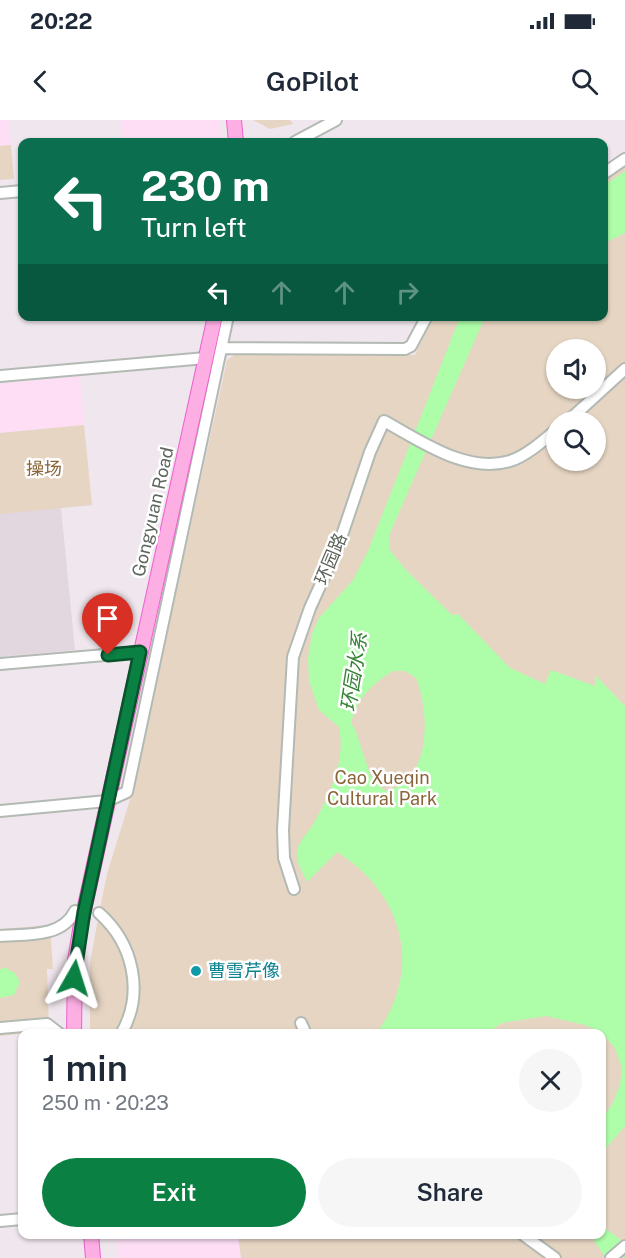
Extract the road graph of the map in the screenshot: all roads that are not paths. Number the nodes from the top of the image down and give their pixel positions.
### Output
1 (234, 120) edge
2 (336, 120) edge
3 (236, 138) edge
4 (302, 138) edge
5 (625, 159) edge
6 (608, 171) edge
7 (18, 191) edge
8 (0, 193) edge
9 (214, 321) edge
10 (227, 321) edge
11 (424, 321) edge
12 (222, 348) junction
13 (206, 358) junction
14 (625, 369) edge
15 (0, 376) edge
16 (579, 411) edge
17 (546, 437) edge
18 (140, 652) junction
19 (0, 664) edge
20 (107, 801) junction
21 (0, 811) edge
22 (294, 889) dead end
23 (75, 911) dead end
24 (99, 913) dead end
25 (0, 936) edge
26 (0, 1028) edge
27 (54, 1029) edge
28 (75, 1029) edge
29 (123, 1029) edge
30 (18, 1219) edge
31 (0, 1221) edge
32 (91, 1239) edge
33 (529, 1239) edge
34 (623, 1246) edge
35 (93, 1258) edge
36 (555, 1258) edge
37 (611, 1258) edge

1 - 3 main road
2 - 4 street
5 - 6 street
7 - 8 street
9 - 13 main road, Gongyuan Road
10 - 12 street
11 - 12 street
12 - 20 street
13 - 15 street
13 - 18 main road, Gongyuan Road
14 - 16 street
17 - 22 street, 环园路
18 - 19 street
18 - 20 main road, Gongyuan Road
20 - 21 street
20 - 28 main road, Gongyuan Road
23 - 25 street
24 - 29 street
26 - 27 street
30 - 31 street
32 - 35 main road
33 - 36 street
34 - 37 street

